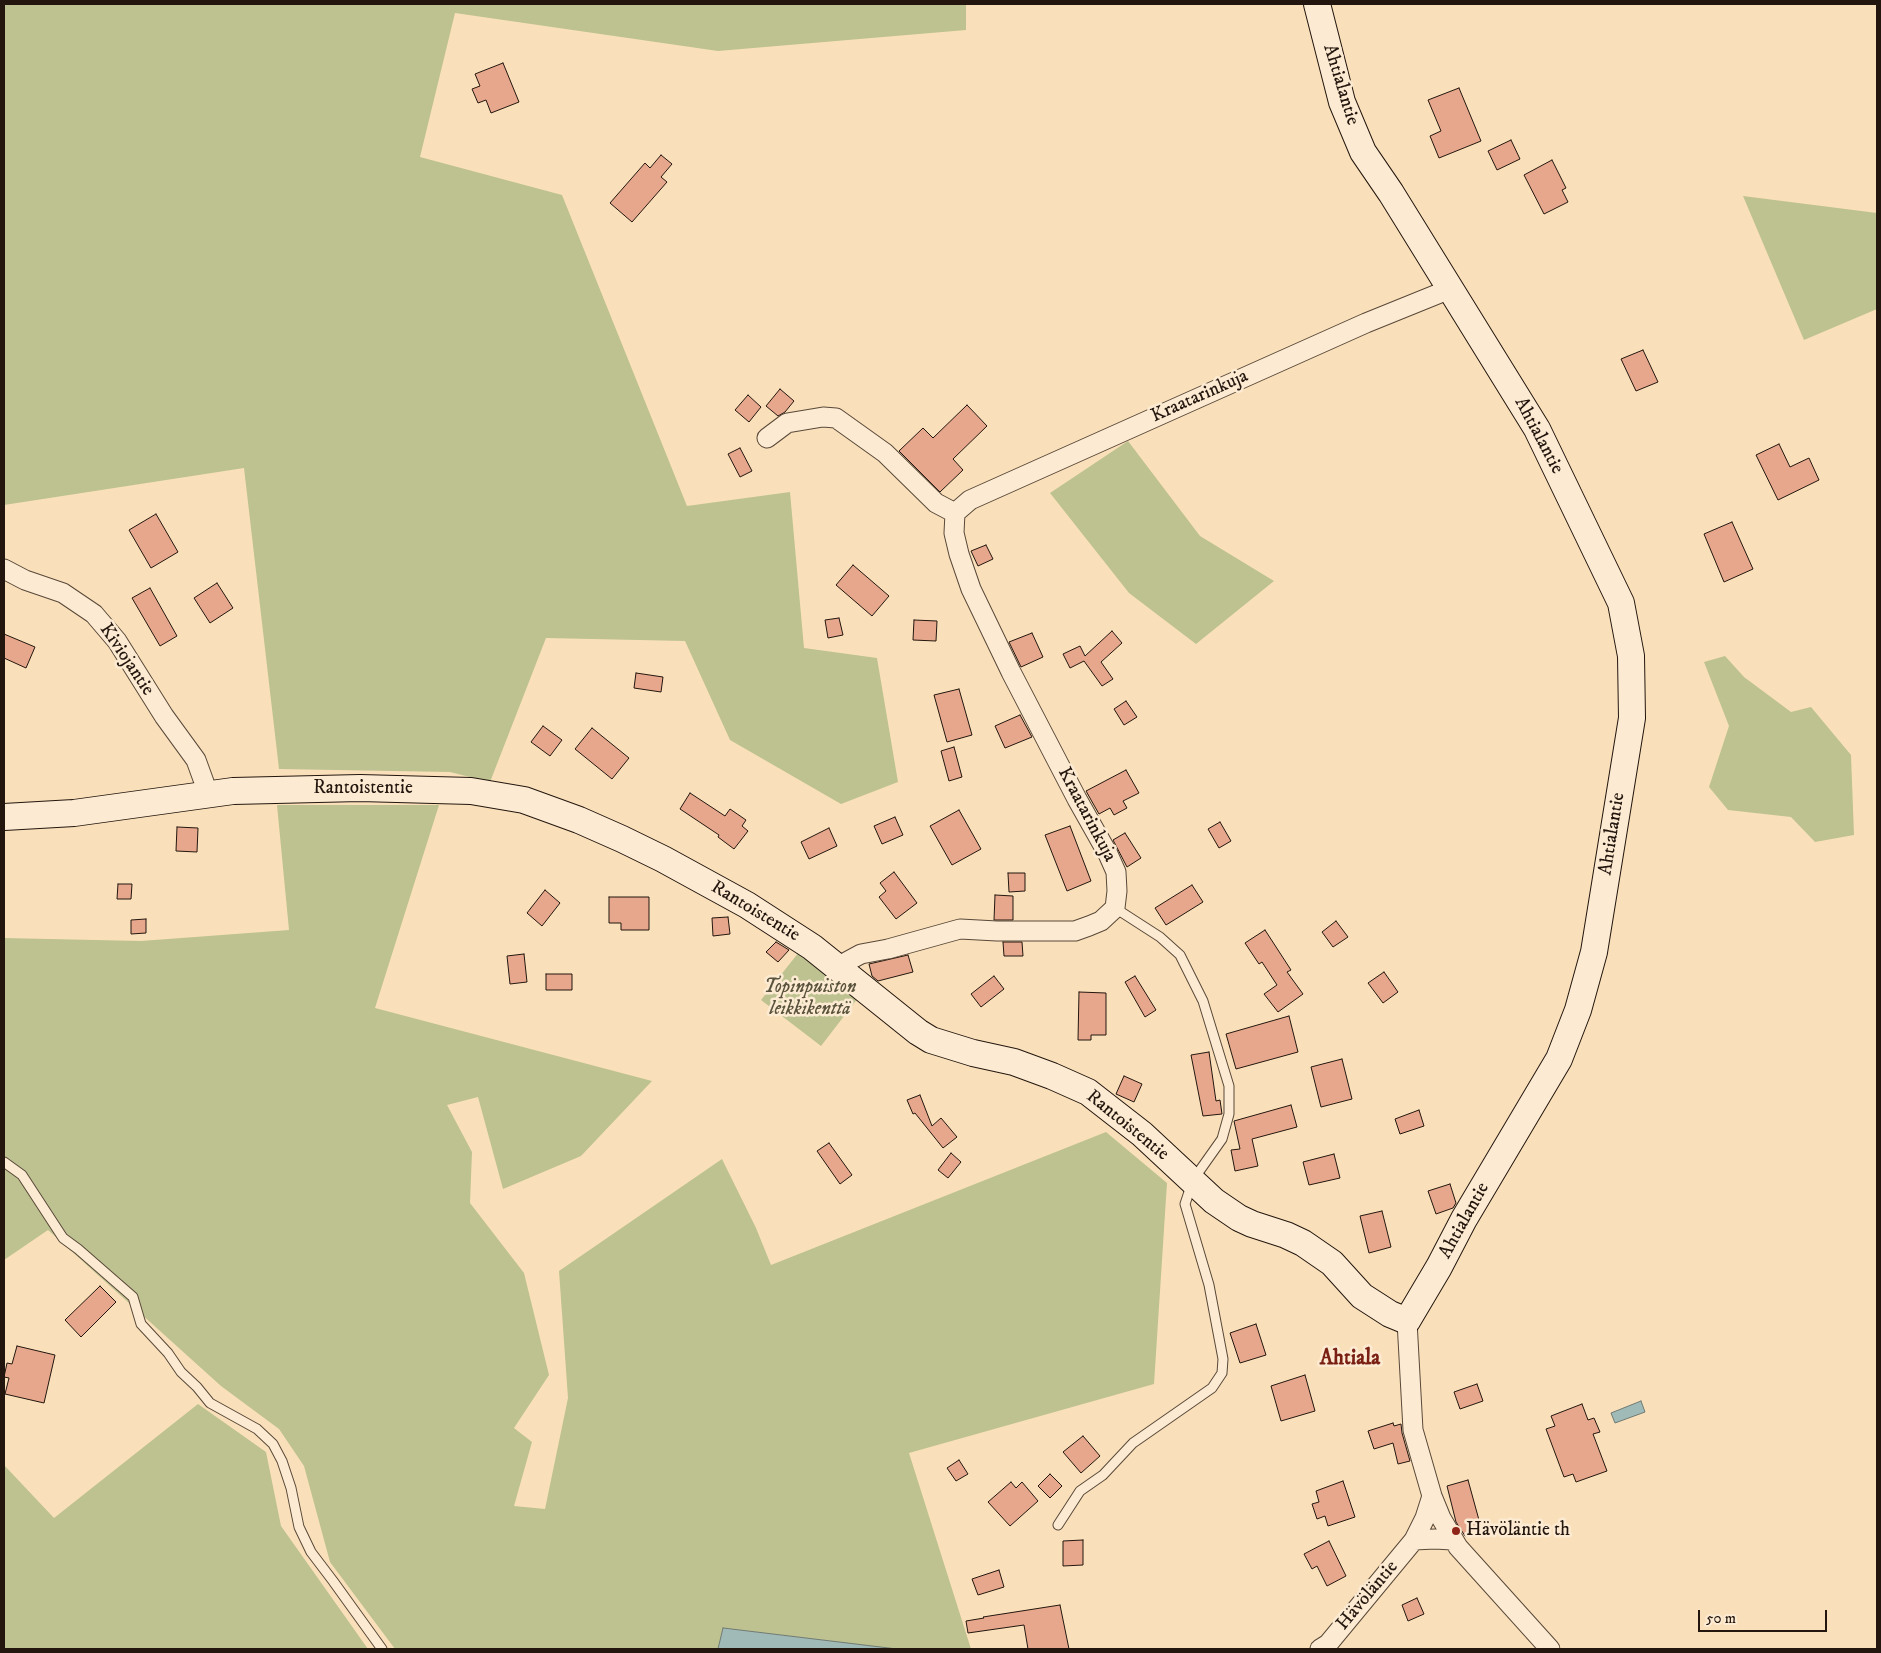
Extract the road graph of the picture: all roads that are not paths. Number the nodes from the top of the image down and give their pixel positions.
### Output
1 (1317, 4) edge
2 (1450, 289) junction
3 (767, 438) dead end
4 (955, 513) junction
5 (4, 569) edge
6 (208, 793) junction
7 (4, 818) edge
8 (1115, 908) junction
9 (837, 967) junction
10 (4, 1162) edge
11 (1193, 1180) junction
12 (1407, 1321) junction
13 (1432, 1496) junction
14 (1058, 1525) dead end
15 (1414, 1540) junction
16 (1452, 1540) junction
17 (382, 1649) edge
18 (1320, 1649) edge
19 (1550, 1649) edge

1 - 2 street, Ahtialantie
2 - 4 street, Kraatarinkuja
2 - 12 street, Ahtialantie
3 - 4 street
4 - 8 street, Kraatarinkuja
5 - 6 street, Kiviojantie
6 - 7 street, Rantoistentie
6 - 9 street, Rantoistentie
8 - 9 street
8 - 11 lane
9 - 11 street, Rantoistentie
10 - 17 lane
11 - 12 street, Rantoistentie
11 - 14 lane
12 - 13 street
13 - 15 street, Hävöläntie
13 - 16 street
15 - 16 street
15 - 18 street, Hävöläntie
16 - 19 street

